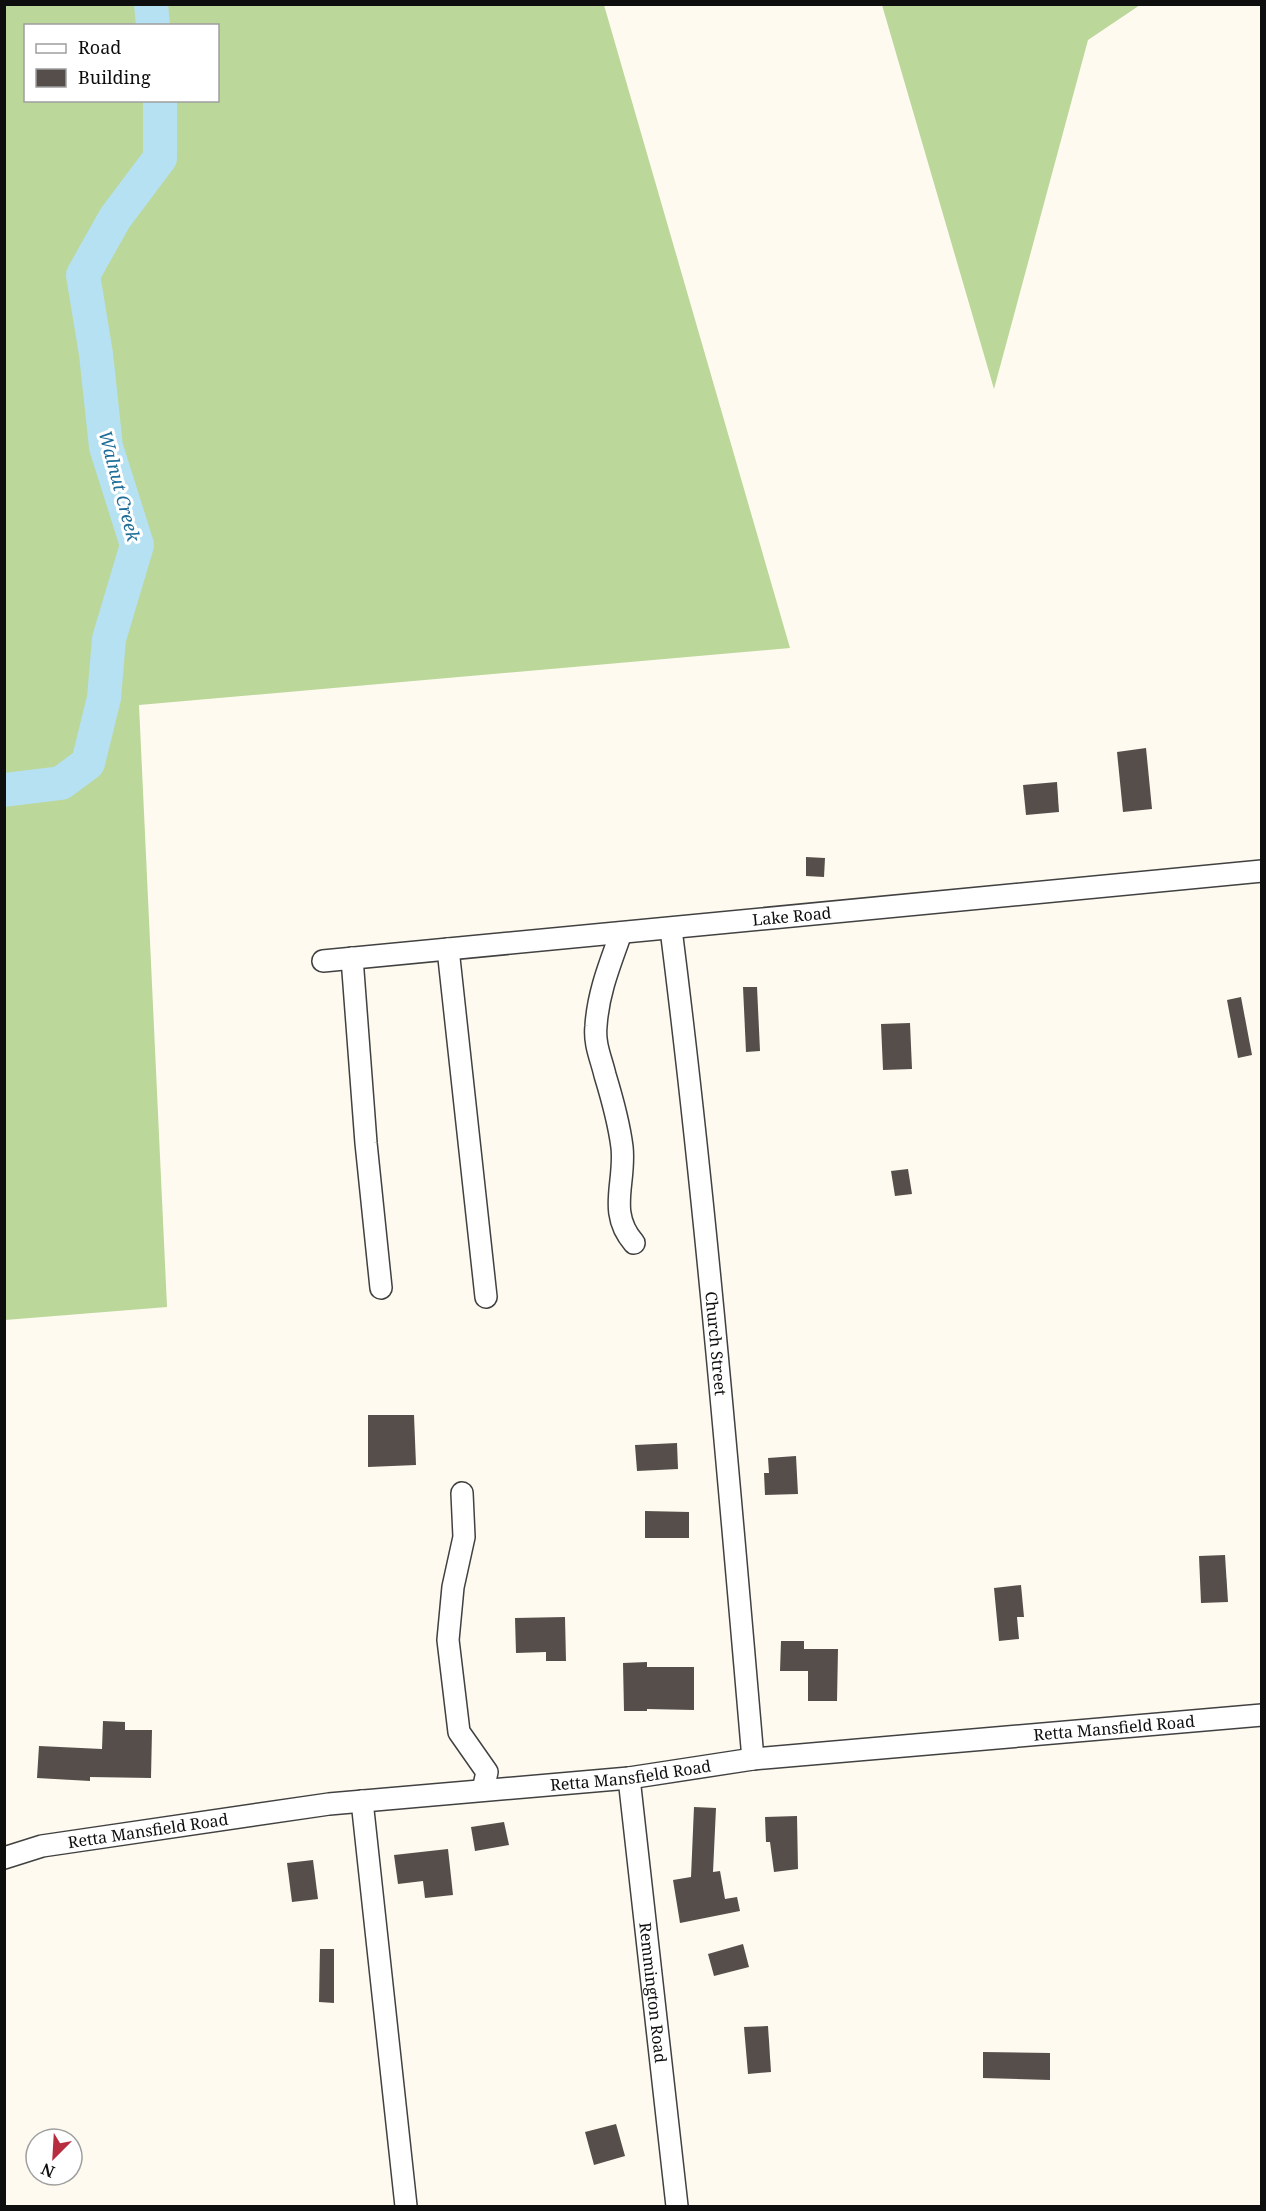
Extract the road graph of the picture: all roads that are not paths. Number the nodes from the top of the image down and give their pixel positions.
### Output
1 (1262, 871) edge
2 (671, 929) junction
3 (621, 933) junction
4 (448, 949) junction
5 (352, 958) junction
6 (323, 961) dead end
7 (634, 1243) dead end
8 (381, 1288) dead end
9 (486, 1297) dead end
10 (462, 1493) dead end
11 (1262, 1715) edge
12 (753, 1759) junction
13 (628, 1778) junction
14 (483, 1790) junction
15 (362, 1801) junction
16 (4, 1858) edge
17 (406, 2206) edge
18 (677, 2206) edge

1 - 2 street, Lake Road
2 - 3 street, Lake Road
2 - 12 street, Church Street
3 - 4 street, Lake Road
3 - 7 street
4 - 5 street, Lake Road
4 - 9 street
5 - 6 street, Lake Road
5 - 8 street
10 - 14 street
11 - 12 street, Retta Mansfield Road
12 - 13 street, Retta Mansfield Road
13 - 14 street, Retta Mansfield Road
13 - 18 street, Remmington Road
14 - 15 street, Retta Mansfield Road
15 - 16 street, Retta Mansfield Road
15 - 17 street

